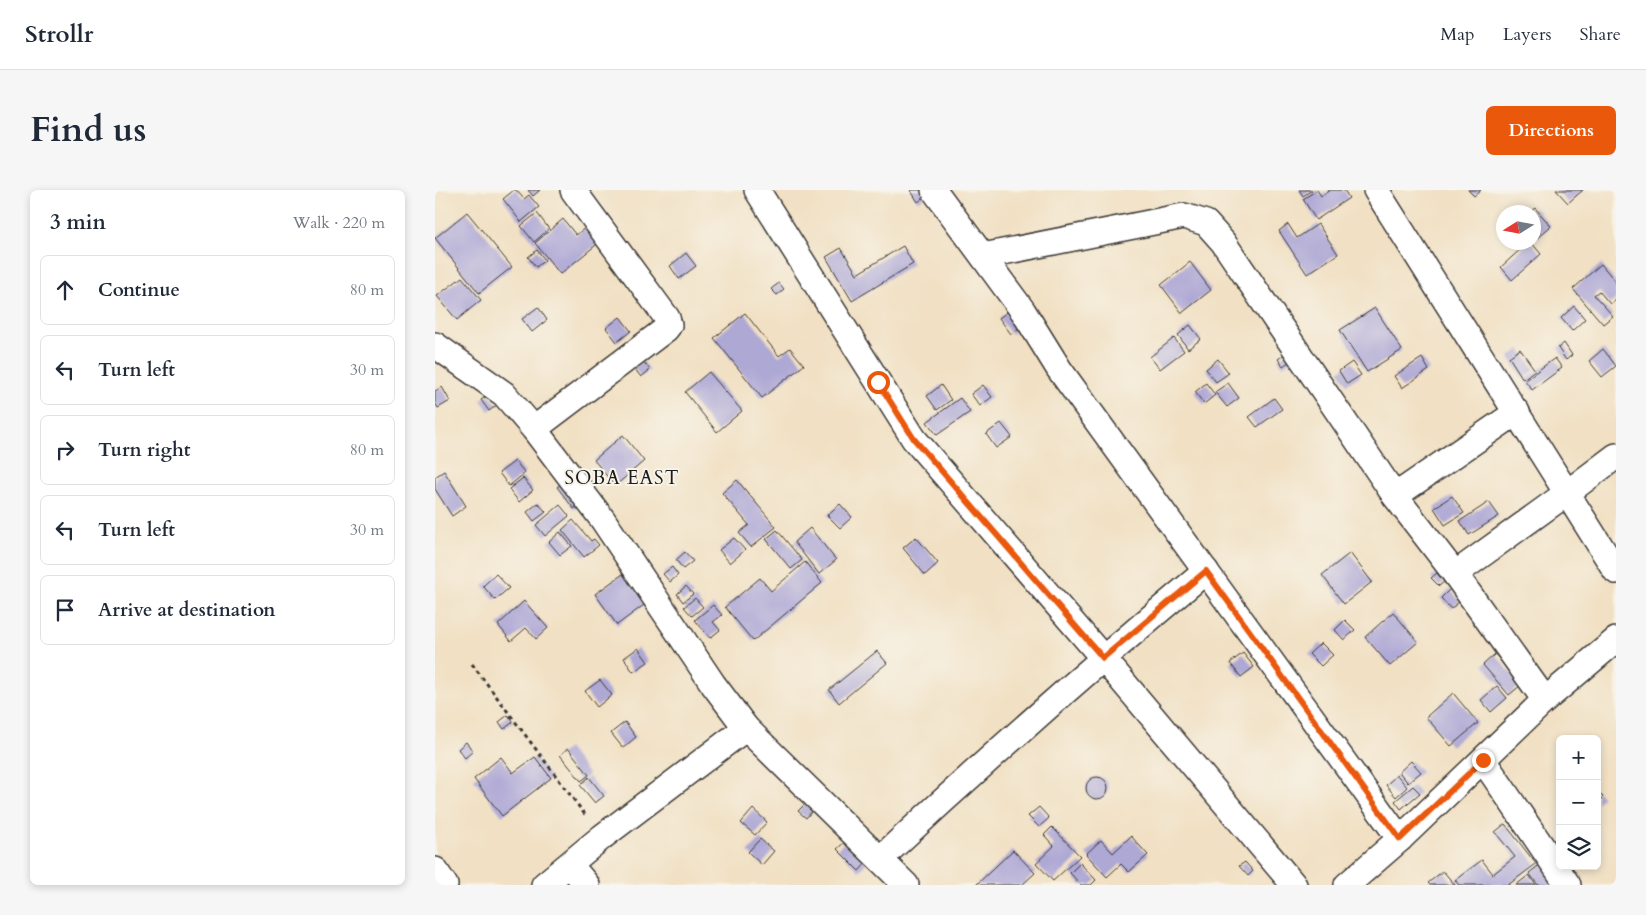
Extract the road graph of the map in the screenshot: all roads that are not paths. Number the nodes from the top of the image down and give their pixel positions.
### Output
1 (573, 190) edge
2 (757, 190) edge
3 (934, 190) edge
4 (1376, 190) edge
5 (983, 256) junction
6 (435, 346) edge
7 (1517, 412) junction
8 (534, 429) junction
9 (1616, 456) edge
10 (1567, 493) junction
11 (1395, 496) junction
12 (1206, 571) junction
13 (1616, 571) edge
14 (1455, 574) junction
15 (1616, 640) edge
16 (1103, 658) junction
17 (1545, 700) junction
18 (746, 728) junction
19 (1483, 760) junction
20 (1400, 839) junction
21 (880, 859) junction
22 (570, 865) junction
23 (435, 870) edge
24 (445, 885) edge
25 (544, 885) edge
26 (587, 885) edge
27 (905, 885) edge
28 (1294, 885) edge
29 (1347, 885) edge
30 (1568, 885) edge

1 - 8 street
2 - 16 street
3 - 5 street
4 - 7 street
5 - 11 street
5 - 12 street
6 - 8 street
7 - 10 street
7 - 11 street
8 - 18 street
9 - 10 street
10 - 13 street
10 - 14 street
11 - 14 street
12 - 16 street
12 - 20 street
14 - 17 street
15 - 17 street
16 - 21 street
16 - 28 street
17 - 19 street
18 - 21 street
18 - 22 street
19 - 20 street
19 - 30 street
20 - 29 street
21 - 27 street
22 - 25 street
22 - 26 street
23 - 24 street

